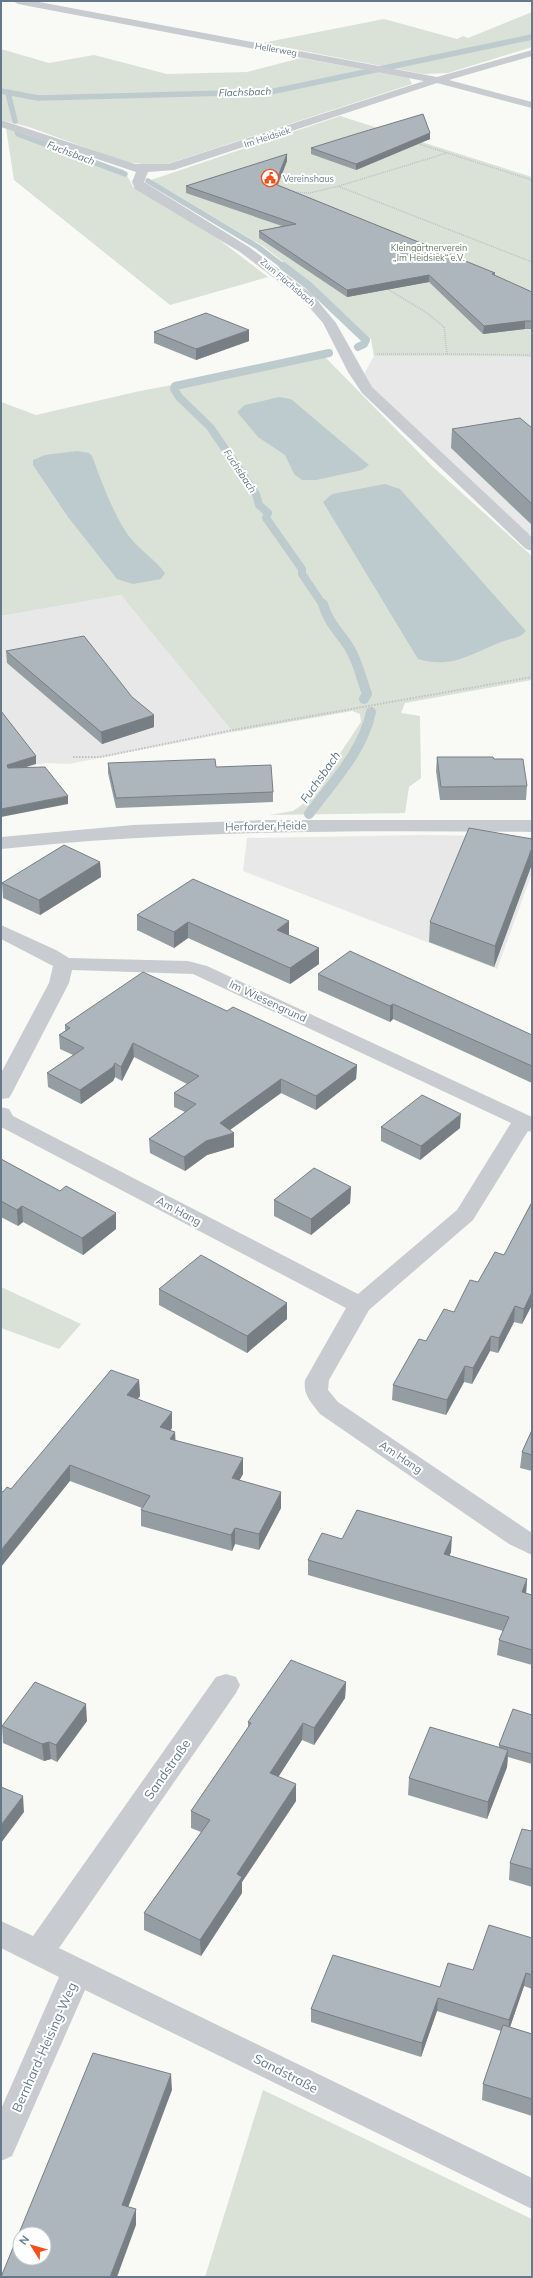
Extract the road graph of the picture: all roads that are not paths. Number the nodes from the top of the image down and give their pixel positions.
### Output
1 (18, 1) edge
2 (532, 53) edge
3 (437, 80) junction
4 (532, 105) edge
5 (1, 122) edge
6 (143, 169) junction
7 (532, 546) edge
8 (532, 826) edge
9 (1, 843) edge
10 (1, 931) edge
11 (64, 964) junction
12 (1, 1093) edge
13 (1, 1114) edge
14 (528, 1123) edge
15 (465, 1216) joint
16 (360, 1305) junction
17 (532, 1545) edge
18 (226, 1685) dead end
19 (1, 1934) edge
20 (39, 1952) junction
21 (78, 1970) junction
22 (1, 2146) edge
23 (532, 2194) edge

1 - 3 street, Hellerweg
2 - 3 street, Im Heidsiek
3 - 4 street, Hellerweg
3 - 6 street, Im Heidsiek
5 - 6 street, Im Heidsiek
6 - 7 street, Zum Flachsbach
8 - 9 street, Herforder Heide
10 - 11 street
11 - 12 street
11 - 14 street, Im Wiesengrund
13 - 16 street, Am Hang
14 - 15 street, Im Wiesengrund
15 - 16 street, Am Hang
16 - 17 street, Am Hang
18 - 20 street, Sandstraße
19 - 20 street, Sandstraße
20 - 21 street, Sandstraße
21 - 22 street, Bernhard-Heising-Weg
21 - 23 street, Sandstraße

